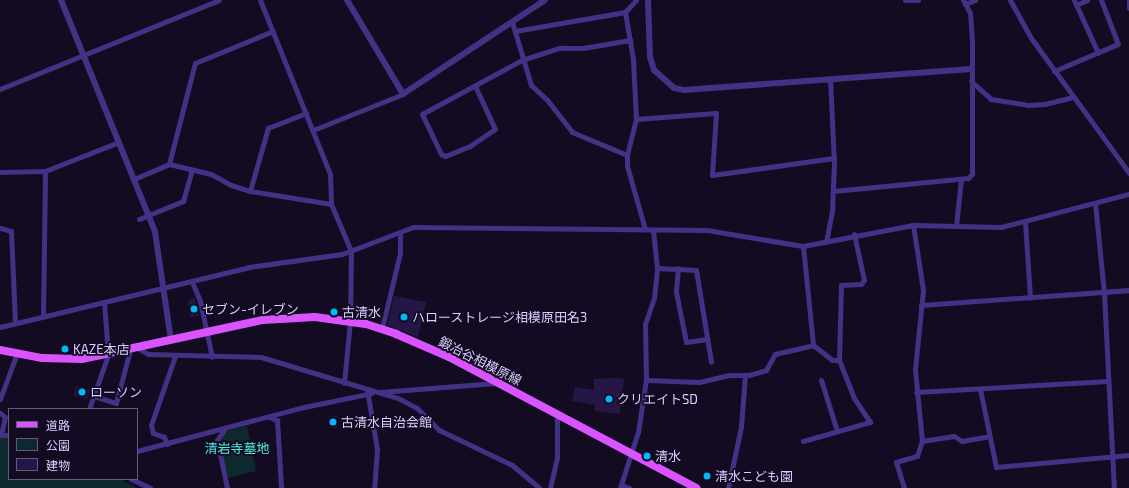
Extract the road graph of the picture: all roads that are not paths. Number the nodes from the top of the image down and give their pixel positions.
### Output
1 (61, 0) edge
2 (219, 0) edge
3 (260, 0) edge
4 (347, 0) edge
5 (545, 0) edge
6 (636, 0) edge
7 (648, 0) edge
8 (905, 0) edge
9 (918, 0) edge
10 (975, 0) edge
11 (1010, 0) edge
12 (1087, 0) edge
13 (1101, 0) edge
14 (1129, 1) edge
15 (964, 2) edge
16 (1075, 2) edge
17 (1129, 8) edge
18 (625, 12) junction
19 (512, 22) junction
20 (273, 31) junction
21 (514, 31) junction
22 (630, 40) junction
23 (1098, 53) junction
24 (84, 55) junction
25 (522, 60) junction
26 (971, 69) junction
27 (1054, 71) junction
28 (830, 79) junction
29 (971, 81) junction
30 (475, 86) junction
31 (0, 89) edge
32 (403, 94) junction
33 (1073, 97) junction
34 (306, 113) junction
35 (636, 119) junction
36 (313, 130) junction
37 (119, 142) junction
38 (627, 155) junction
39 (834, 158) junction
40 (169, 164) junction
41 (192, 170) junction
42 (45, 171) junction
43 (0, 172) edge
44 (1129, 173) edge
45 (134, 179) junction
46 (961, 179) junction
47 (250, 191) junction
48 (833, 192) junction
49 (1129, 194) edge
50 (1095, 203) junction
51 (331, 204) junction
52 (149, 215) junction
53 (139, 219) dead end
54 (1025, 222) junction
55 (913, 225) junction
56 (956, 226) junction
57 (0, 228) edge
58 (645, 229) junction
59 (653, 230) junction
60 (400, 232) junction
61 (854, 234) junction
62 (826, 242) junction
63 (803, 246) junction
64 (351, 251) junction
65 (656, 268) junction
66 (678, 268) junction
67 (192, 282) junction
68 (164, 287) junction
69 (1129, 290) edge
70 (1104, 293) junction
71 (1030, 298) junction
72 (104, 302) junction
73 (921, 305) junction
74 (43, 316) junction
75 (350, 321) junction
76 (15, 324) junction
77 (0, 328) edge
78 (382, 328) junction
79 (205, 332) junction
80 (707, 339) junction
81 (171, 340) junction
82 (813, 345) junction
83 (134, 349) junction
84 (0, 350) edge
85 (17, 353) junction
86 (108, 355) junction
87 (175, 356) junction
88 (212, 357) junction
89 (839, 360) junction
90 (711, 362) dead end
91 (745, 375) junction
92 (646, 380) junction
93 (821, 380) dead end
94 (1108, 381) junction
95 (344, 383) junction
96 (497, 383) junction
97 (980, 389) junction
98 (367, 392) junction
99 (378, 392) junction
100 (916, 392) junction
101 (94, 396) junction
102 (0, 400) edge
103 (89, 408) edge
104 (0, 413) edge
105 (557, 415) junction
106 (268, 417) junction
107 (224, 430) junction
108 (837, 431) junction
109 (0, 435) edge
110 (989, 436) junction
111 (803, 441) dead end
112 (922, 441) junction
113 (167, 444) junction
114 (138, 451) edge
115 (631, 454) junction
116 (1129, 455) edge
117 (1114, 456) junction
118 (133, 480) edge
119 (687, 486) edge
120 (621, 487) edge
121 (150, 488) edge
122 (227, 488) edge
123 (281, 488) edge
124 (374, 488) edge
125 (539, 488) edge
126 (550, 488) edge
127 (629, 488) edge
128 (696, 488) edge
129 (728, 488) edge
130 (904, 488) edge
131 (1114, 488) edge

1 - 24 street
2 - 24 street
3 - 20 street
4 - 32 street
5 - 19 street
6 - 18 street
7 - 28 street
8 - 9 street
10 - 15 street
11 - 27 street
12 - 16 street
13 - 23 street
14 - 17 street
15 - 26 street
16 - 23 street
18 - 21 street
18 - 22 street
19 - 21 street
19 - 32 street
20 - 34 street
20 - 40 street
21 - 25 street
22 - 25 street
22 - 35 street
23 - 27 street
24 - 31 street
24 - 37 street
25 - 30 street
25 - 38 street
26 - 28 street
26 - 29 street
27 - 33 street
28 - 39 street
29 - 33 street
29 - 46 street
30 - 30 street
32 - 36 street
33 - 44 street
34 - 36 street
34 - 47 street
35 - 38 street
35 - 39 street
36 - 51 street
37 - 42 street
37 - 45 street
38 - 58 street
39 - 48 street
40 - 41 street
40 - 45 street
41 - 47 street
41 - 52 street
42 - 43 street
42 - 74 street
45 - 52 street
46 - 48 street
46 - 56 street
47 - 51 street
48 - 62 street
49 - 50 street
50 - 54 street
50 - 70 street
51 - 64 street
52 - 53 street
52 - 68 street
54 - 56 street
54 - 71 street
55 - 56 street
55 - 61 street
55 - 73 street
57 - 76 street
58 - 59 street
58 - 60 street
59 - 63 street
59 - 65 street
60 - 64 street
60 - 78 street
61 - 62 street
61 - 89 street
62 - 63 street
63 - 82 street
64 - 67 street
64 - 75 street
65 - 66 street
65 - 92 street
66 - 80 street
66 - 80 street
67 - 68 street
67 - 79 street
68 - 72 street
68 - 81 street
69 - 70 street
70 - 71 street
70 - 94 street
71 - 73 street
72 - 74 street
72 - 86 street
73 - 100 street
74 - 76 street
75 - 78 main road, 鍛冶谷相模原線
75 - 79 main road, 鍛冶谷相模原線
75 - 95 street
76 - 77 street
78 - 96 main road, 鍛冶谷相模原線
79 - 81 main road, 鍛冶谷相模原線
79 - 88 street
80 - 90 street
81 - 83 main road, 鍛冶谷相模原線
82 - 89 street
82 - 91 street
83 - 86 main road, 鍛冶谷相模原線
83 - 87 street
83 - 101 street
84 - 85 main road, 鍛冶谷相模原線
85 - 86 main road, 鍛冶谷相模原線
85 - 102 street
86 - 101 street
87 - 88 street
87 - 113 street
88 - 95 street
89 - 108 street
91 - 92 street
91 - 129 street
92 - 115 street
93 - 108 street
94 - 97 street
94 - 117 street
95 - 98 street
96 - 99 street
96 - 105 main road, 鍛冶谷相模原線
97 - 100 street
97 - 110 street
98 - 99 street
98 - 106 street
98 - 124 street
99 - 125 street
100 - 112 street
101 - 103 street
104 - 109 street
105 - 115 main road, 鍛冶谷相模原線
105 - 126 street
106 - 107 street
106 - 123 street
107 - 113 street
107 - 122 street
108 - 111 street
110 - 112 street
110 - 117 street
112 - 130 street
113 - 114 street
115 - 119 main road, 鍛冶谷相模原線
115 - 120 street
116 - 117 street
117 - 131 street
118 - 121 street
119 - 128 main road, 鍛冶谷相模原線
120 - 127 street

